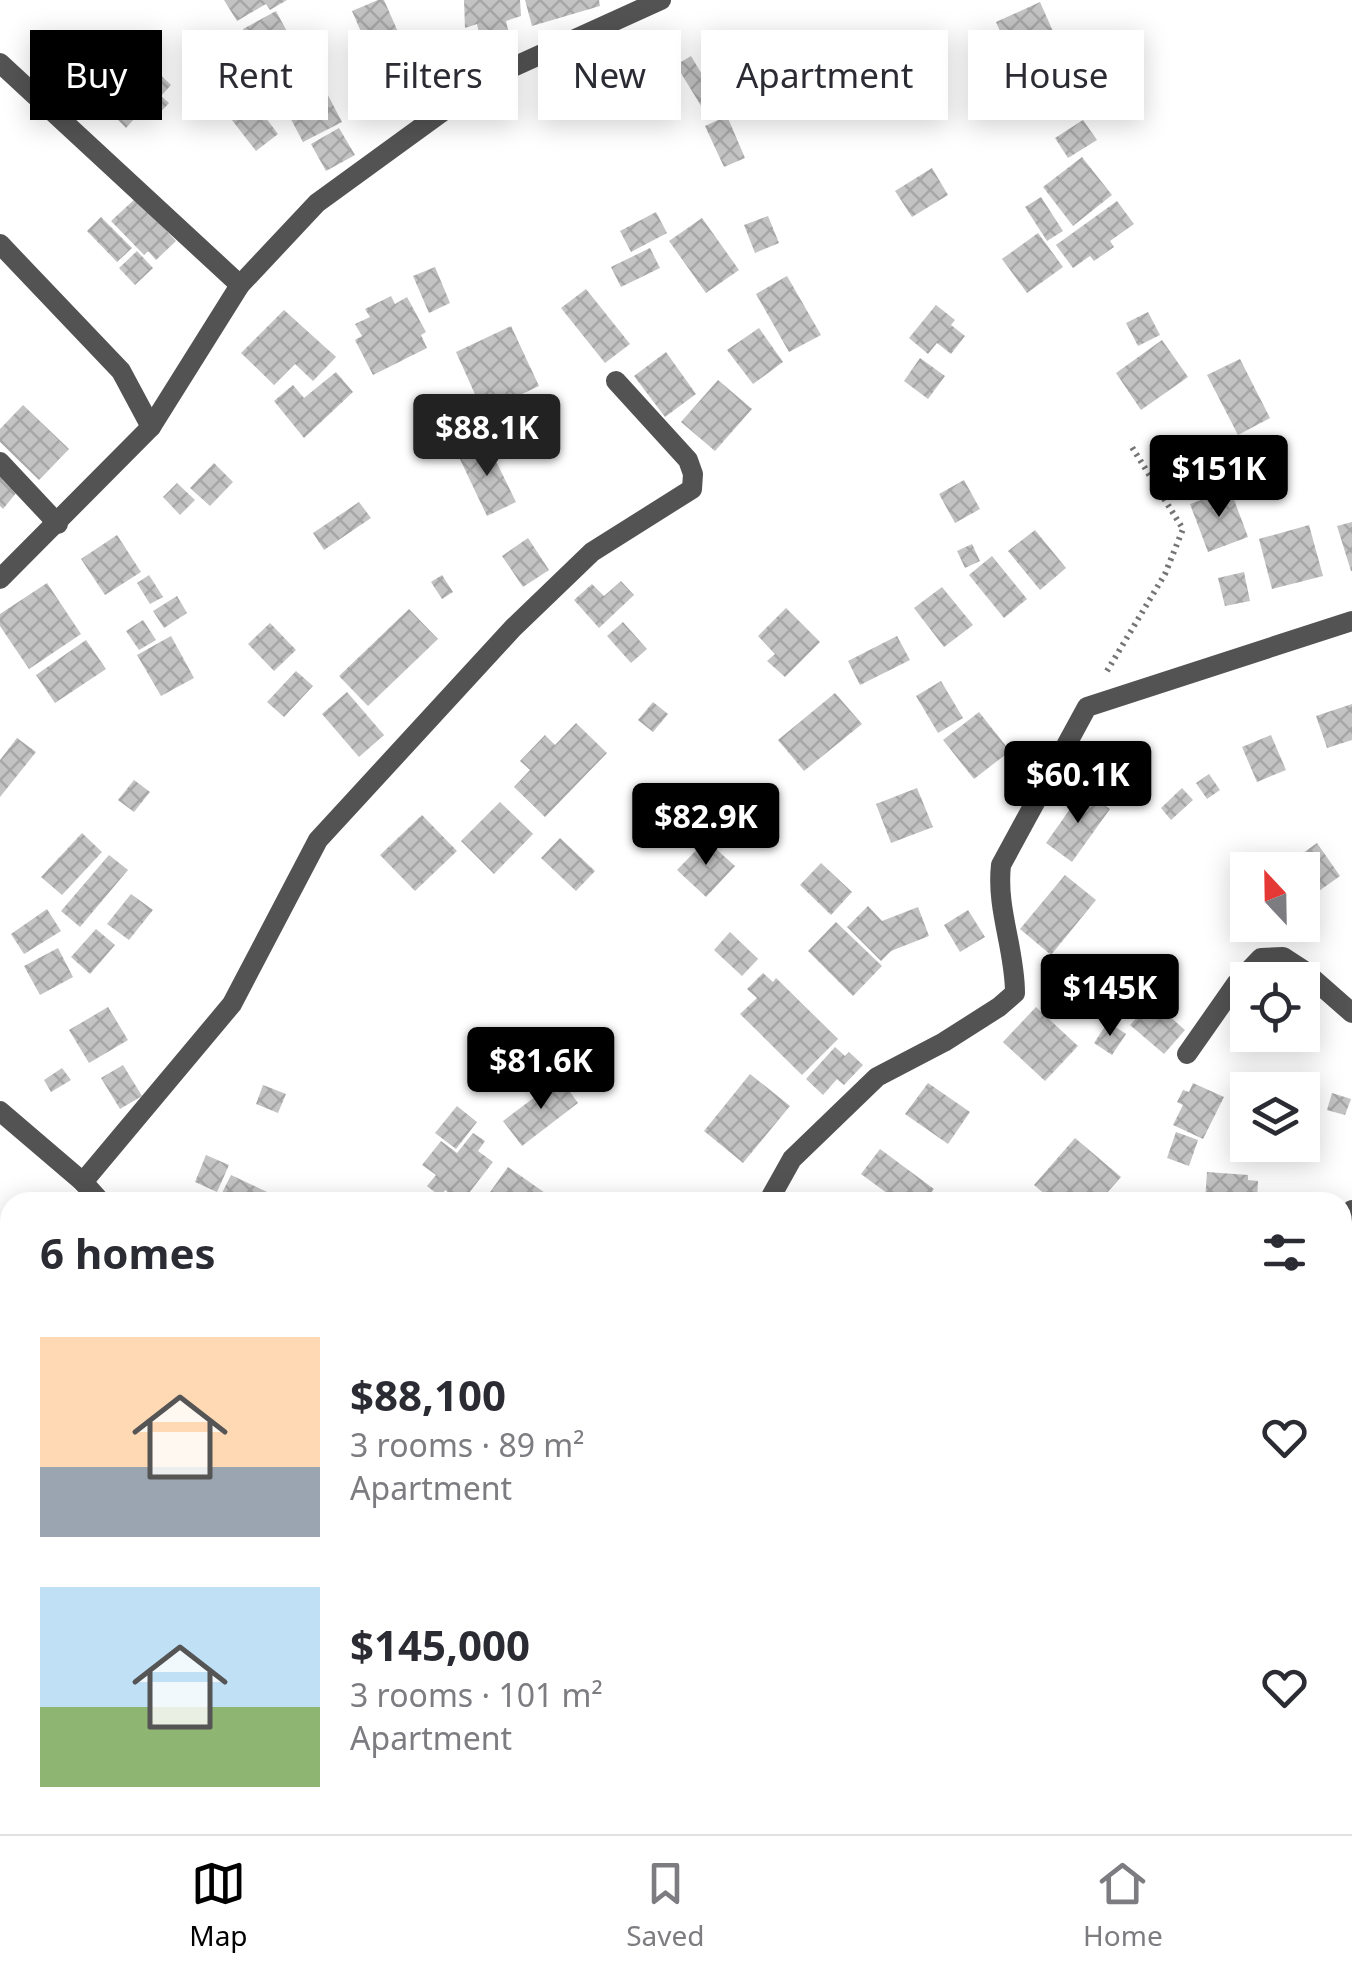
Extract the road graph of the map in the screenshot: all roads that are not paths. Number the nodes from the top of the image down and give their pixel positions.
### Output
1 (661, 0) edge
2 (0, 63) edge
3 (0, 244) edge
4 (240, 285) junction
5 (616, 380) dead end
6 (152, 427) junction
7 (0, 462) edge
8 (58, 524) junction
9 (0, 579) edge
10 (1352, 620) edge
11 (1352, 1014) edge
12 (1187, 1054) dead end
13 (0, 1111) edge
14 (83, 1182) junction
15 (92, 1192) edge
16 (774, 1192) edge

1 - 4 street
2 - 4 street
3 - 6 street
4 - 6 street
5 - 14 street
6 - 8 street
7 - 8 street
8 - 9 street
10 - 16 street
11 - 12 street
13 - 14 street
14 - 15 street

